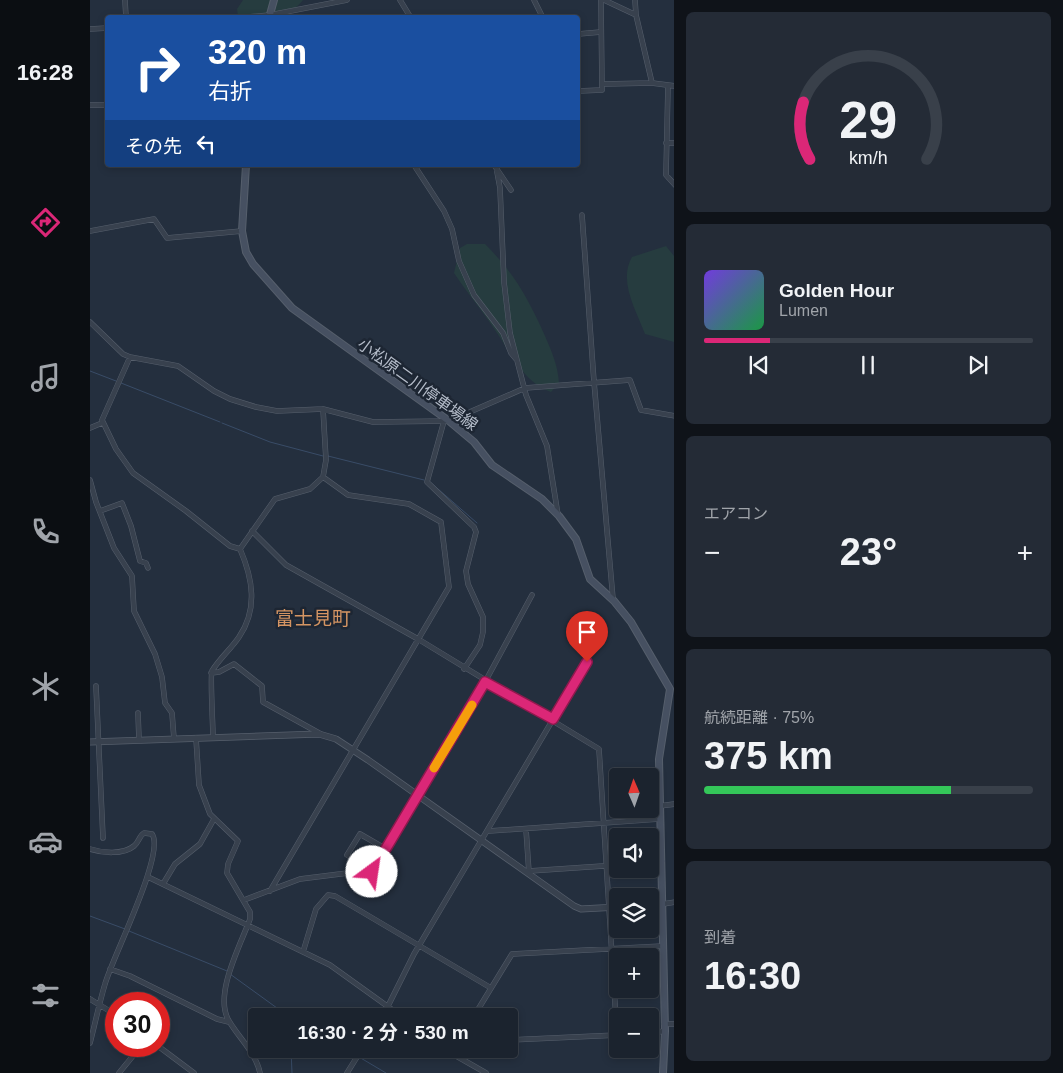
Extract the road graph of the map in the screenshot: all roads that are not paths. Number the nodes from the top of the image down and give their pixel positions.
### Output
1 (125, 0) edge
2 (274, 0) edge
3 (346, 0) edge
4 (400, 0) edge
5 (534, 0) edge
6 (603, 0) edge
7 (635, 0) edge
8 (126, 15) edge
9 (270, 15) edge
10 (275, 15) edge
11 (409, 15) edge
12 (542, 15) edge
13 (636, 15) junction
14 (105, 28) edge
15 (90, 29) edge
16 (601, 32) junction
17 (580, 34) edge
18 (652, 83) junction
19 (603, 84) junction
20 (668, 85) junction
21 (674, 86) edge
22 (580, 91) edge
23 (90, 105) edge
24 (105, 105) edge
25 (666, 143) junction
26 (674, 143) edge
27 (246, 167) edge
28 (415, 167) edge
29 (495, 167) edge
30 (497, 172) junction
31 (674, 185) edge
32 (511, 190) dead end
33 (582, 214) dead end
34 (242, 230) junction
35 (90, 231) edge
36 (90, 322) edge
37 (130, 357) junction
38 (517, 360) junction
39 (594, 382) junction
40 (525, 388) junction
41 (323, 409) junction
42 (674, 416) edge
43 (447, 421) junction
44 (102, 423) junction
45 (90, 428) edge
46 (323, 477) junction
47 (90, 480) edge
48 (100, 511) junction
49 (559, 516) junction
50 (252, 531) junction
51 (240, 549) junction
52 (148, 568) dead end
53 (532, 595) dead end
54 (614, 602) junction
55 (418, 639) junction
56 (587, 662) dead end
57 (464, 669) junction
58 (211, 673) junction
59 (485, 682) junction
60 (96, 686) dead end
61 (672, 686) edge
62 (671, 699) edge
63 (138, 713) dead end
64 (553, 719) junction
65 (319, 734) junction
66 (213, 737) junction
67 (174, 738) junction
68 (196, 738) junction
69 (139, 740) junction
70 (90, 742) edge
71 (98, 742) junction
72 (352, 750) junction
73 (417, 797) junction
74 (674, 804) edge
75 (659, 806) joint
76 (214, 819) junction
77 (659, 819) joint
78 (602, 824) junction
79 (526, 829) junction
80 (489, 831) junction
81 (103, 838) dead end
82 (482, 841) junction
83 (90, 849) edge
84 (386, 849) junction
85 (659, 861) edge
86 (662, 861) junction
87 (605, 866) junction
88 (609, 866) edge
89 (360, 873) junction
90 (529, 873) junction
91 (148, 877) junction
92 (162, 884) junction
93 (270, 891) junction
94 (244, 900) junction
95 (674, 902) edge
96 (659, 904) edge
97 (663, 904) junction
98 (608, 908) junction
99 (248, 925) junction
100 (421, 945) junction
101 (663, 946) junction
102 (610, 948) edge
103 (628, 948) edge
104 (609, 949) edge
105 (303, 952) junction
106 (110, 969) junction
107 (491, 988) junction
108 (90, 999) edge
109 (100, 1005) junction
110 (389, 1007) joint
111 (105, 1008) edge
112 (479, 1008) edge
113 (229, 1022) junction
114 (674, 1024) edge
115 (664, 1027) junction
116 (659, 1029) edge
117 (609, 1035) edge
118 (518, 1040) edge
119 (90, 1043) edge
120 (170, 1055) edge
121 (132, 1057) edge
122 (356, 1058) edge
123 (460, 1058) edge
124 (119, 1073) edge
125 (194, 1073) edge
126 (260, 1073) edge
127 (347, 1073) edge
128 (486, 1073) edge
129 (663, 1073) edge

1 - 8 street
2 - 9 main road
3 - 10 street
4 - 11 street
5 - 12 street
6 - 13 street
6 - 16 street
7 - 13 street
13 - 18 street
14 - 15 street
16 - 17 street
16 - 19 street
18 - 19 street
18 - 20 street
19 - 22 street
20 - 21 street
20 - 25 street
23 - 24 street
25 - 26 street
25 - 31 street
27 - 34 main road, 小松原二川停車場線
28 - 38 street
29 - 30 street
30 - 32 street
30 - 38 street
33 - 39 street
34 - 35 street
34 - 43 main road, 小松原二川停車場線
36 - 37 street
37 - 41 street
37 - 44 street
38 - 40 street
39 - 40 street
39 - 42 street
39 - 54 street
40 - 43 street
40 - 49 street
41 - 43 street
41 - 46 street
43 - 49 main road, 小松原二川停車場線
43 - 57 street
44 - 45 street
44 - 51 street
46 - 50 street
46 - 55 street
47 - 48 street
48 - 52 street
48 - 67 street
49 - 54 main road, 小松原二川停車場線
50 - 51 street
50 - 55 street
51 - 58 street
53 - 59 street
54 - 61 main road, 小松原二川停車場線
55 - 57 street
55 - 72 street
56 - 64 street
57 - 59 street
58 - 65 street
58 - 66 street
59 - 64 street
59 - 73 street
60 - 71 street
61 - 62 main road, 小松原二川停車場線
62 - 75 main road, 小松原二川停車場線
63 - 69 street
64 - 78 street
64 - 80 street
65 - 66 street
65 - 72 street
66 - 68 street
67 - 68 street
67 - 69 street
68 - 76 street
69 - 71 street
70 - 71 street
71 - 81 street
72 - 73 street
72 - 93 street
73 - 82 street
73 - 84 street
74 - 75 street
76 - 92 street
76 - 94 street
77 - 78 street
77 - 86 main road, 小松原二川停車場線
78 - 79 street
78 - 87 street
79 - 80 street
79 - 90 street
80 - 82 street
82 - 90 street
82 - 100 street
83 - 91 street
84 - 89 street
84 - 89 street
85 - 86 street
86 - 97 main road, 小松原二川停車場線
87 - 88 street
87 - 90 street
87 - 98 street
89 - 93 street
90 - 98 street
91 - 92 street
91 - 106 street
92 - 99 street
93 - 94 street
94 - 99 street
95 - 97 street
96 - 97 street
97 - 101 main road, 小松原二川停車場線
98 - 102 street
99 - 105 street
99 - 113 street
100 - 105 street
100 - 107 street
100 - 110 street
101 - 103 street
101 - 115 main road, 小松原二川停車場線
104 - 107 street
105 - 110 street
106 - 109 street
106 - 113 street
107 - 112 street
108 - 109 street
109 - 111 street
109 - 119 street
113 - 126 street
114 - 115 street
115 - 116 street
115 - 129 main road, 小松原二川停車場線
117 - 118 street
120 - 125 street
121 - 124 street
122 - 127 street
123 - 128 street

